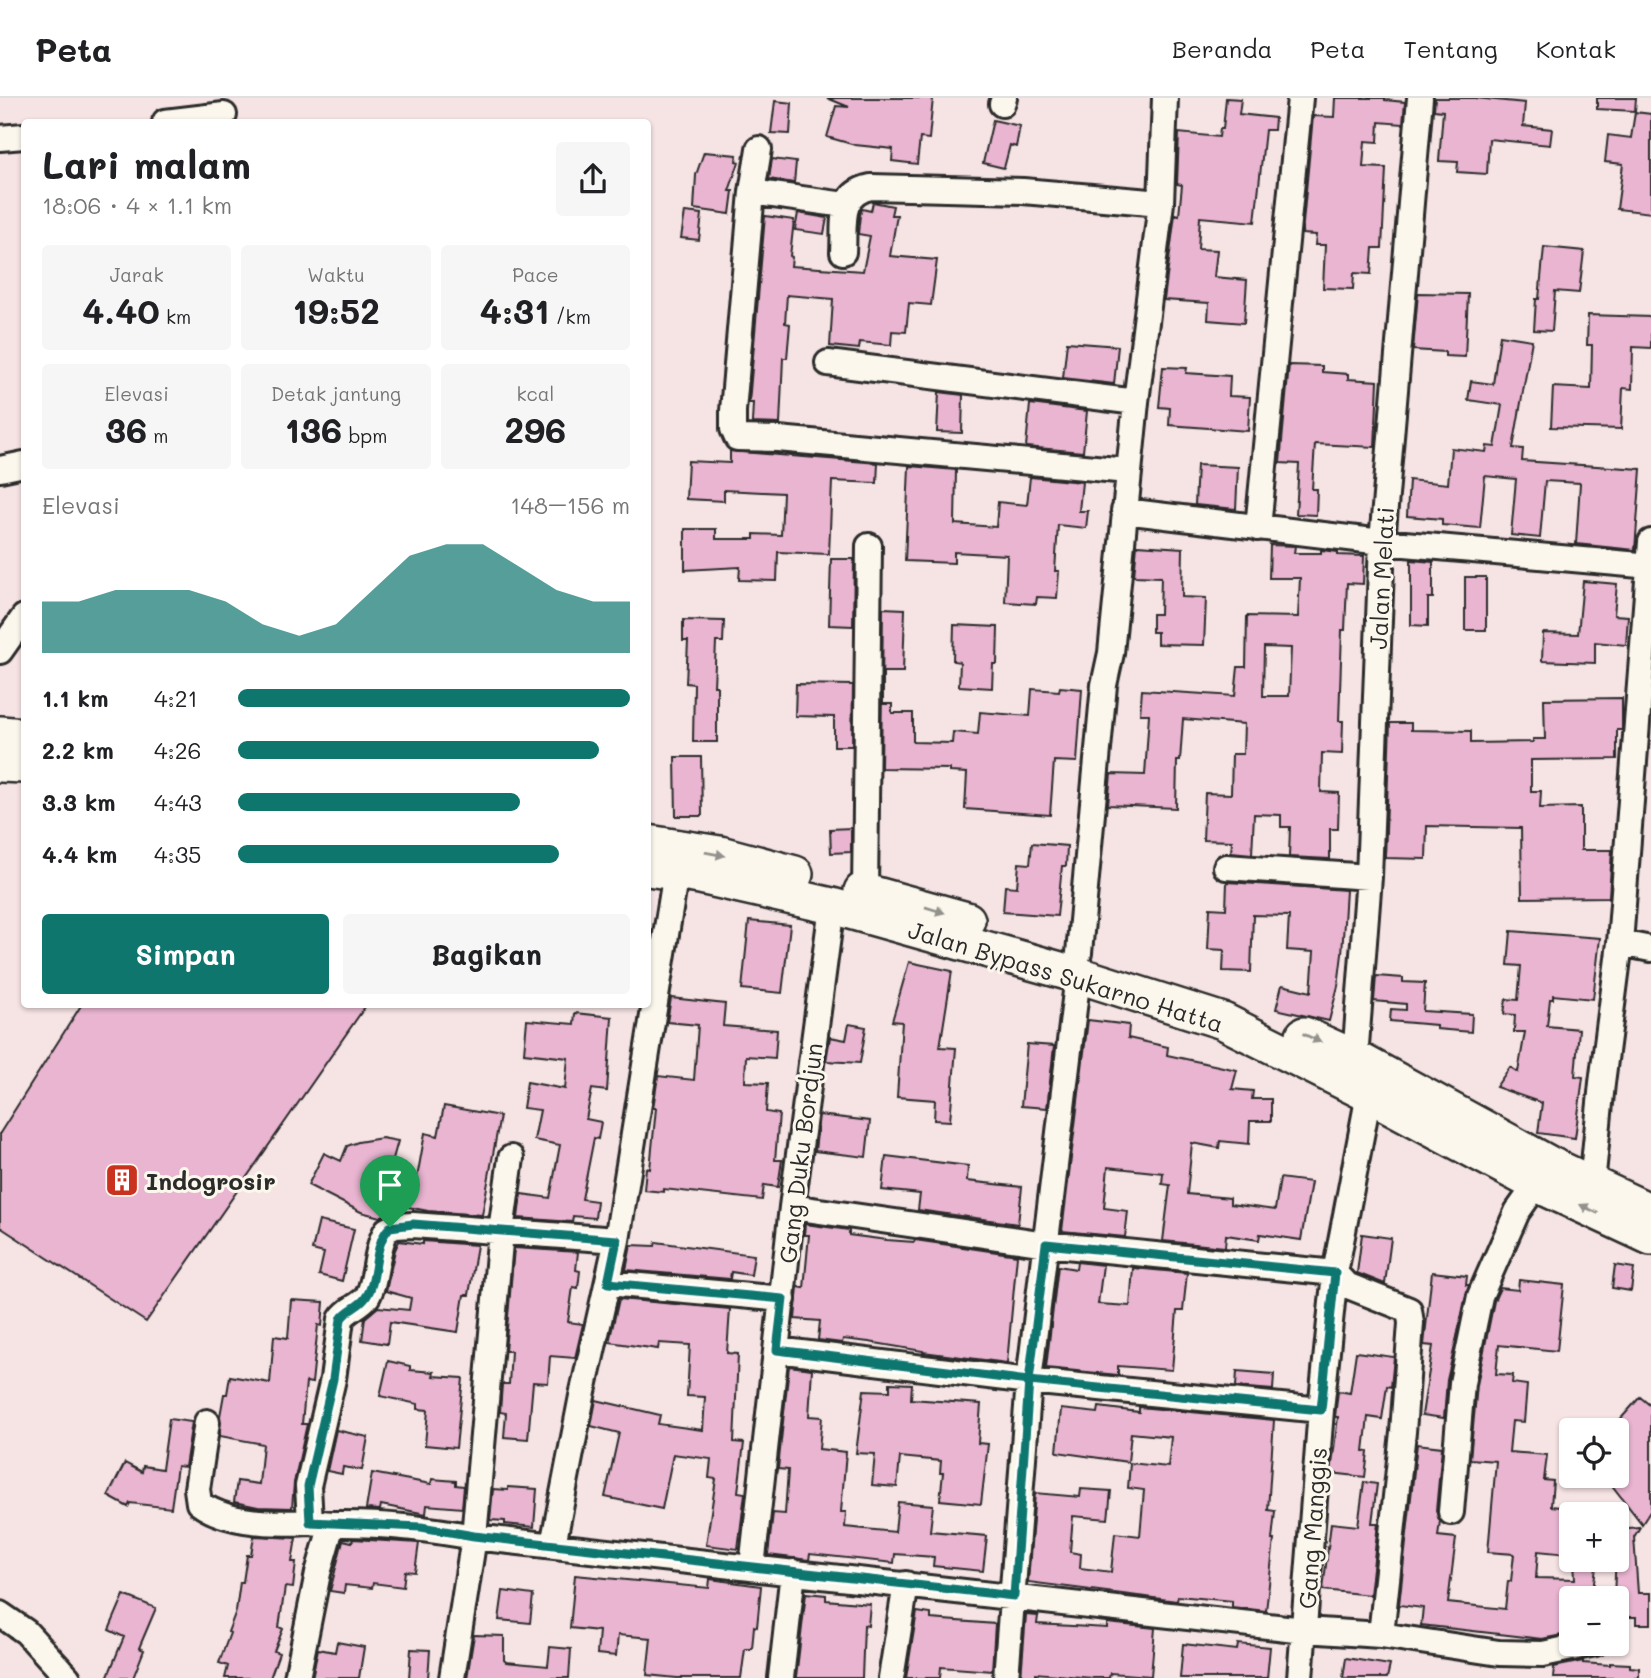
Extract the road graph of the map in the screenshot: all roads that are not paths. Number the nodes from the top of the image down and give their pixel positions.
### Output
1 (1165, 98) edge
2 (1300, 98) edge
3 (1420, 98) edge
4 (224, 115) dead end
5 (190, 119) edge
6 (21, 136) edge
7 (0, 138) edge
8 (759, 149) dead end
9 (752, 192) junction
10 (1161, 202) junction
11 (845, 205) junction
12 (843, 252) dead end
13 (828, 363) dead end
14 (1136, 402) junction
15 (21, 465) edge
16 (0, 469) edge
17 (1128, 471) junction
18 (1124, 510) junction
19 (1258, 528) junction
20 (1382, 542) junction
21 (869, 546) dead end
22 (1650, 558) edge
23 (21, 621) edge
24 (0, 651) edge
25 (0, 734) edge
26 (21, 736) edge
27 (0, 764) edge
28 (1643, 764) edge
29 (21, 765) edge
30 (651, 844) edge
31 (1226, 867) dead end
32 (662, 870) edge
33 (1369, 877) junction
34 (865, 892) junction
35 (832, 906) junction
36 (1620, 943) junction
37 (1651, 949) edge
38 (651, 960) edge
39 (1078, 964) junction
40 (645, 1008) edge
41 (1355, 1058) junction
42 (1369, 1094) junction
43 (1504, 1152) junction
44 (511, 1158) dead end
45 (1544, 1174) junction
46 (1592, 1184) junction
47 (792, 1207) junction
48 (1651, 1212) edge
49 (501, 1231) junction
50 (1651, 1237) edge
51 (617, 1240) junction
52 (1046, 1244) junction
53 (1335, 1273) junction
54 (608, 1283) junction
55 (783, 1299) junction
56 (777, 1350) junction
57 (1029, 1381) junction
58 (1321, 1410) junction
59 (207, 1422) dead end
60 (1451, 1513) dead end
61 (321, 1523) junction
62 (474, 1536) junction
63 (553, 1545) junction
64 (752, 1567) junction
65 (793, 1572) junction
66 (905, 1584) junction
67 (1014, 1596) junction
68 (0, 1614) edge
69 (1304, 1630) junction
70 (1381, 1634) junction
71 (1559, 1651) edge
72 (68, 1678) edge
73 (297, 1678) edge
74 (452, 1678) edge
75 (781, 1678) edge
76 (891, 1678) edge
77 (1006, 1678) edge
78 (1300, 1678) edge

1 - 10 street
2 - 19 street
3 - 20 street, Jalan Melati
4 - 5 street
6 - 7 street
8 - 9 street
9 - 11 street
9 - 17 street
10 - 11 street
10 - 14 street
11 - 12 street
13 - 14 street
14 - 17 street
15 - 16 street
17 - 18 street
18 - 19 street
18 - 39 street
19 - 20 street
20 - 22 street
20 - 33 street, Jalan Melati
21 - 34 street
22 - 28 street
23 - 24 street
25 - 26 highway
27 - 29 highway
28 - 36 street
30 -> 34 highway, Jalan Bypass Sukarno Hatta
31 - 33 street
32 - 35 highway, Jalan Bypass Sukarno Hatta
32 - 38 street
33 - 41 street, Jalan Melati
34 -> 39 highway, Jalan Bypass Sukarno Hatta
35 - 39 highway, Jalan Bypass Sukarno Hatta
35 - 47 street, Gang Duku Bordjun
36 - 37 street
36 - 46 street
39 -> 41 highway, Jalan Bypass Sukarno Hatta
39 - 42 highway, Jalan Bypass Sukarno Hatta
39 - 52 street
40 - 51 street
41 - 43 highway, Jalan Bypass Sukarno Hatta
42 - 43 highway, Jalan Bypass Sukarno Hatta
42 - 53 street, Gang Manggis
43 - 45 highway, Jalan Bypass Sukarno Hatta
44 - 49 street
45 - 46 highway, Jalan Bypass Sukarno Hatta
50 -> 45 highway, Jalan Bypass Sukarno Hatta
45 - 60 street
46 - 48 highway, Jalan Bypass Sukarno Hatta
47 - 52 street
47 - 55 street, Gang Duku Bordjun
49 - 51 street
49 - 61 street
49 - 62 street
51 - 54 street
52 - 53 street
52 - 57 street
53 - 58 street, Gang Manggis
53 - 70 street
54 - 55 street
54 - 63 street
55 - 56 street, Gang Duku Bordjun
56 - 57 street
56 - 64 street, Gang Duku Bordjun
57 - 58 street
57 - 67 street
58 - 69 street, Gang Manggis
59 - 61 street
61 - 62 street
61 - 73 street
62 - 63 street
62 - 74 street
63 - 64 street
64 - 65 street
65 - 66 street
65 - 75 street
66 - 67 street
66 - 76 street
67 - 69 street
67 - 77 street
68 - 72 street
69 - 70 street
69 - 78 street, Gang Manggis
70 - 71 street

